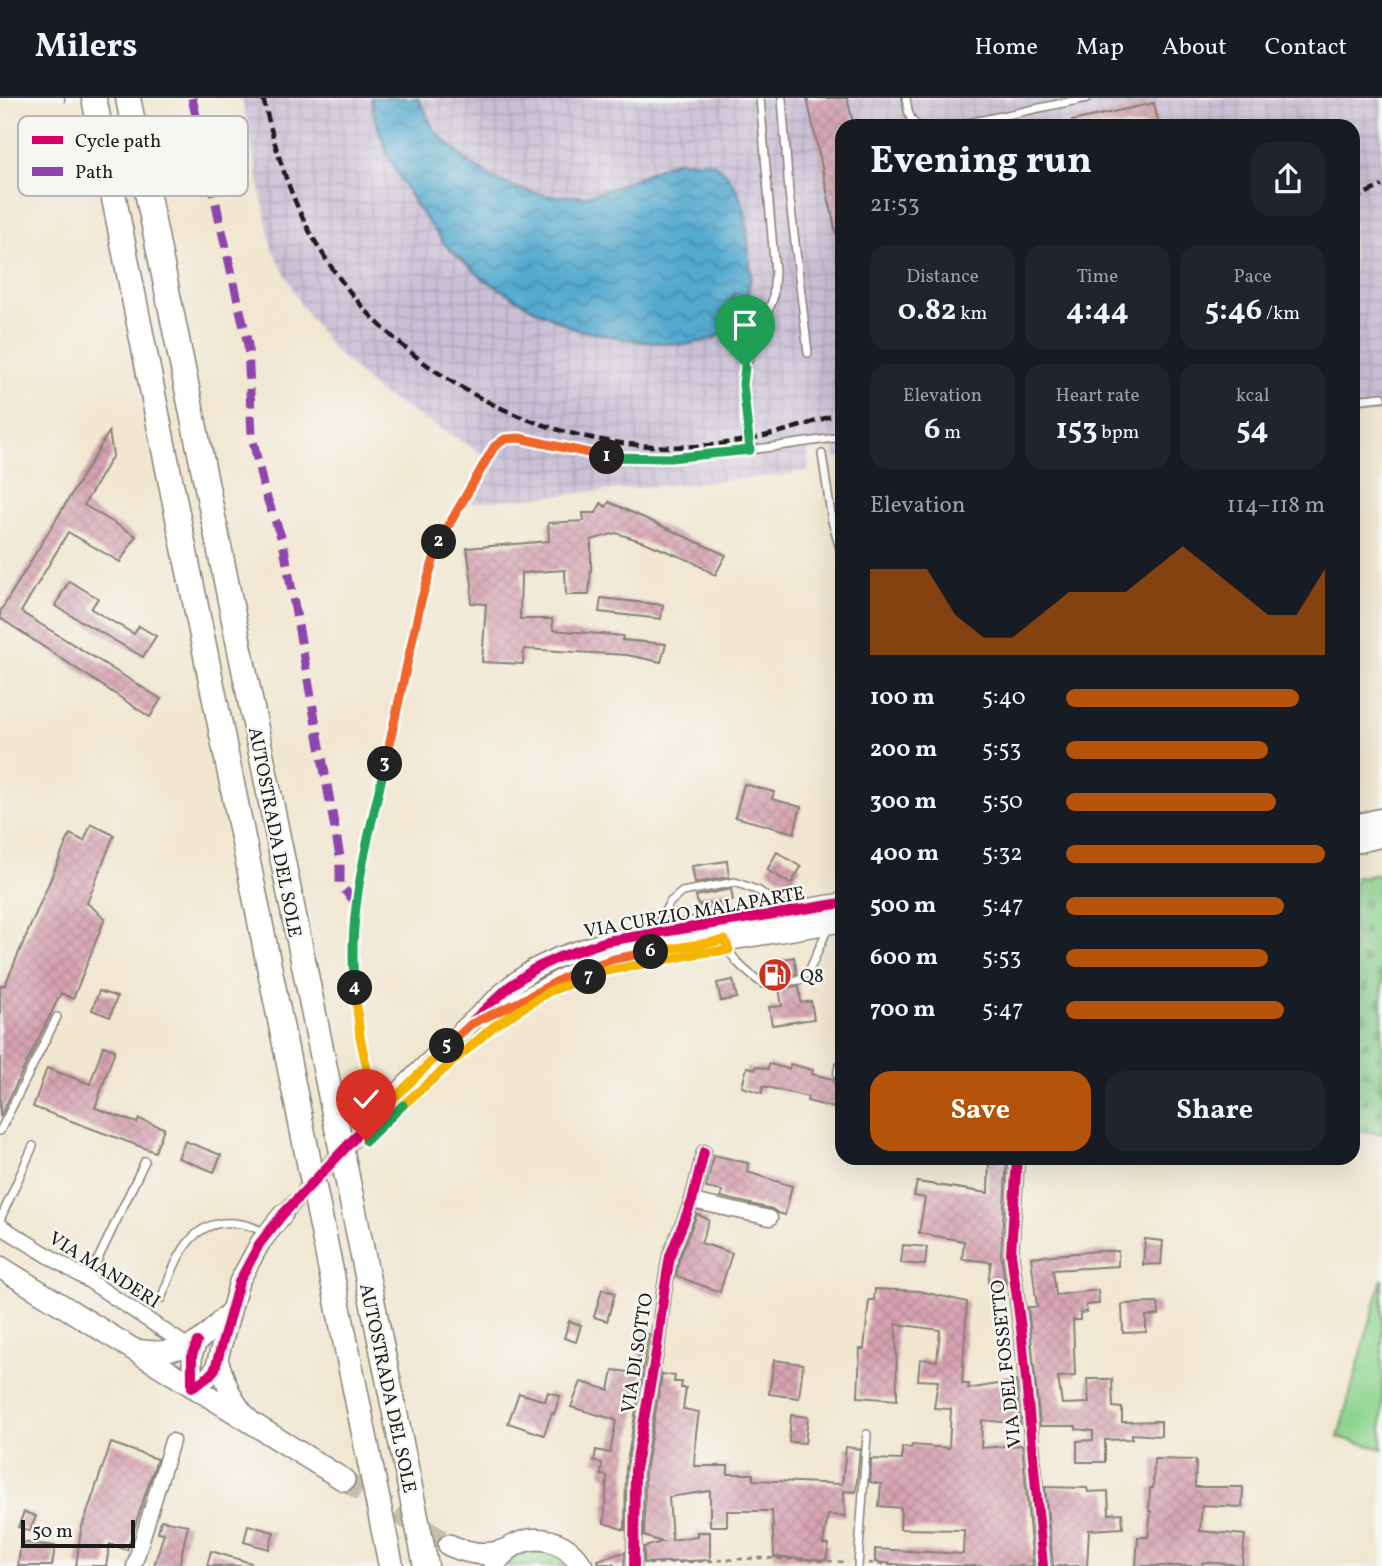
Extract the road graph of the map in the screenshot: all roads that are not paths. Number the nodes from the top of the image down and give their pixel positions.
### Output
1 (94, 98) edge
2 (128, 98) edge
3 (760, 98) edge
4 (782, 98) edge
5 (906, 98) edge
6 (1087, 98) edge
7 (98, 116) edge
8 (132, 116) edge
9 (910, 119) edge
10 (987, 119) edge
11 (114, 196) edge
12 (148, 196) edge
13 (808, 353) dead end
14 (1382, 397) edge
15 (1360, 399) edge
16 (835, 438) edge
17 (750, 450) junction
18 (822, 454) dead end
19 (835, 532) edge
20 (1382, 818) edge
21 (1360, 823) edge
22 (1382, 837) edge
23 (1360, 842) edge
24 (835, 904) edge
25 (787, 912) junction
26 (835, 923) edge
27 (835, 925) edge
28 (653, 934) junction
29 (725, 940) junction
30 (57, 1017) dead end
31 (471, 1024) junction
32 (371, 1120) joint
33 (0, 1131) edge
34 (33, 1146) dead end
35 (704, 1152) dead end
36 (145, 1161) dead end
37 (1018, 1165) edge
38 (692, 1201) junction
39 (282, 1214) tunnel mouth
40 (770, 1217) dead end
41 (0, 1223) edge
42 (268, 1233) junction
43 (0, 1267) edge
44 (88, 1280) junction
45 (161, 1299) dead end
46 (230, 1311) junction
47 (192, 1344) junction
48 (131, 1348) junction
49 (218, 1360) junction
50 (192, 1387) junction
51 (258, 1428) junction
52 (867, 1434) dead end
53 (172, 1441) dead end
54 (344, 1480) tunnel mouth
55 (511, 1547) junction
56 (858, 1564) edge
57 (634, 1565) edge
58 (134, 1566) edge
59 (391, 1566) edge
60 (426, 1566) edge
61 (474, 1566) edge
62 (494, 1566) edge
63 (582, 1566) edge
64 (1043, 1566) edge

1 - 7 highway, AUTOSTRADA DEL SOLE
2 - 8 highway, AUTOSTRADA DEL SOLE
3 - 17 lane
4 - 13 lane
5 - 9 lane
6 - 10 lane
11 - 59 highway, AUTOSTRADA DEL SOLE
12 - 60 highway, AUTOSTRADA DEL SOLE
14 - 15 lane
16 - 17 lane
17 - 32 lane
18 - 19 lane
20 - 21 street
22 - 23 street
24 - 25 street, VIA CURZIO MALAPARTE
25 - 28 street, VIA CURZIO MALAPARTE
25 - 28 lane
26 - 29 street, VIA CURZIO MALAPARTE
27 - 29 lane
28 - 31 street, VIA CURZIO MALAPARTE
29 - 31 street, VIA CURZIO MALAPARTE
30 - 33 lane
31 - 32 street, VIA CURZIO MALAPARTE
34 - 41 lane
35 - 38 street, VIA DI SOTTO
36 - 44 lane
37 - 64 street, VIA DEL FOSSETTO
38 - 40 street
38 - 57 street, VIA DI SOTTO
39 - 42 street
41 - 44 street, VIA MANDERI
42 - 45 lane
42 - 46 street
43 - 48 main road
44 - 47 street, VIA MANDERI
46 - 47 street
46 - 49 street
47 - 48 street
47 - 50 street
48 - 50 main road
49 - 50 street
49 - 51 street
50 - 51 main road
51 - 54 main road
52 - 56 lane
53 - 58 street
55 - 61 main road
55 - 62 main road
55 - 63 main road

